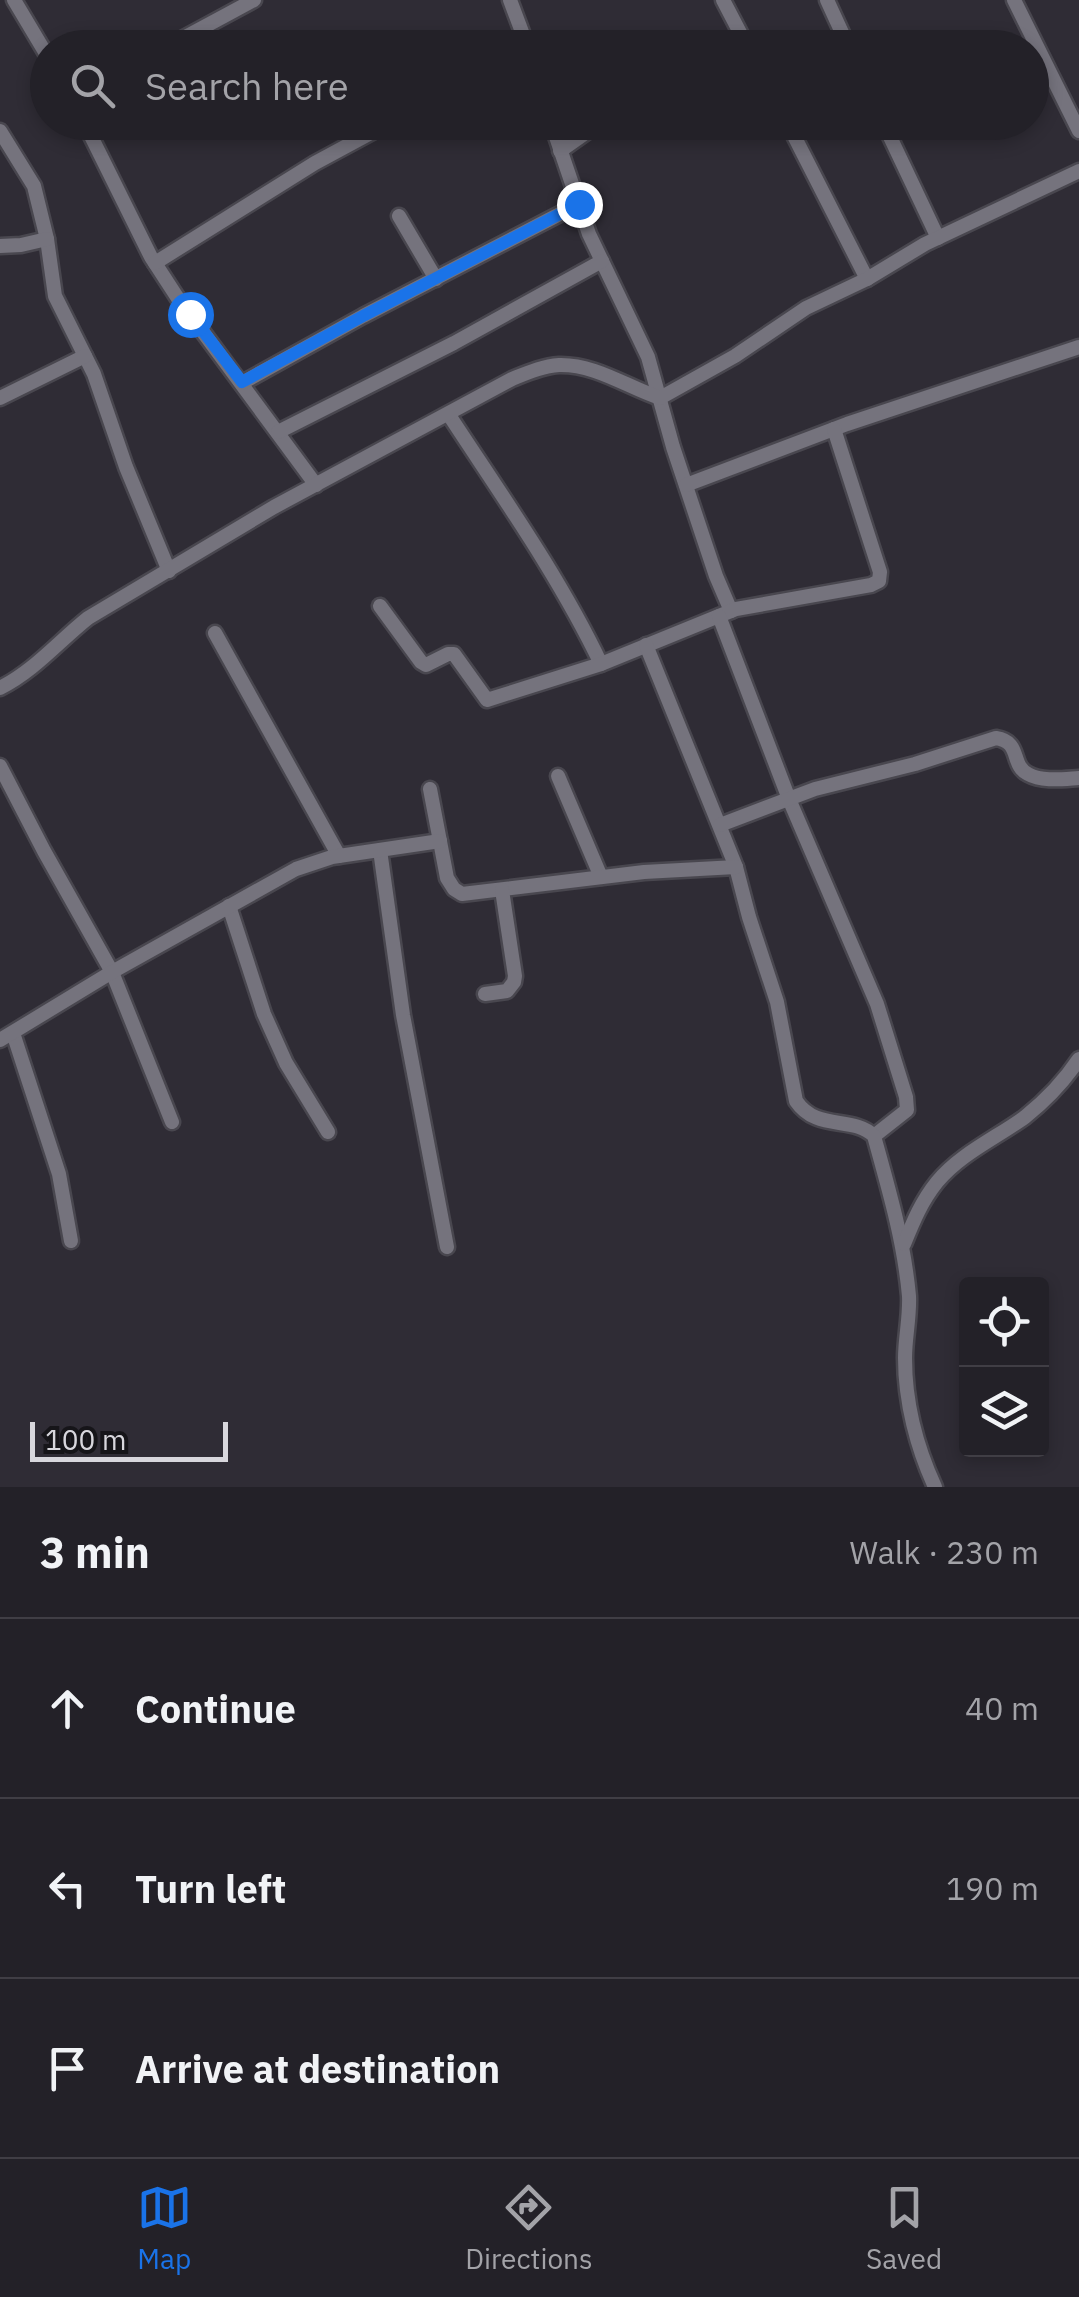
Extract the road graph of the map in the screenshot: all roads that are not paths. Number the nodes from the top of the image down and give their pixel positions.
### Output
1 (254, 0) edge
2 (511, 0) edge
3 (723, 0) edge
4 (827, 0) edge
5 (1014, 0) edge
6 (20, 2) edge
7 (34, 30) edge
8 (198, 30) edge
9 (522, 30) edge
10 (739, 30) edge
11 (840, 30) edge
12 (1029, 30) edge
13 (1049, 71) edge
14 (0, 131) edge
15 (1079, 131) edge
16 (93, 140) edge
17 (358, 140) edge
18 (557, 140) edge
19 (576, 140) edge
20 (796, 140) edge
21 (892, 140) edge
22 (560, 151) junction
23 (1079, 171) edge
24 (579, 204) junction
25 (399, 216) dead end
26 (938, 238) junction
27 (47, 239) junction
28 (0, 246) edge
29 (602, 262) junction
30 (155, 263) junction
31 (436, 279) junction
32 (868, 279) junction
33 (1079, 347) edge
34 (85, 356) junction
35 (242, 382) junction
36 (0, 398) edge
37 (660, 398) junction
38 (448, 415) junction
39 (834, 429) junction
40 (278, 432) junction
41 (316, 485) junction
42 (686, 485) junction
43 (169, 571) junction
44 (380, 606) dead end
45 (725, 613) junction
46 (214, 633) dead end
47 (646, 645) junction
48 (601, 664) junction
49 (0, 688) edge
50 (0, 766) edge
51 (558, 776) dead end
52 (1079, 778) edge
53 (430, 789) dead end
54 (789, 798) junction
55 (720, 824) junction
56 (440, 841) junction
57 (380, 850) junction
58 (340, 856) junction
59 (736, 867) junction
60 (601, 877) junction
61 (502, 890) junction
62 (229, 906) junction
63 (112, 972) junction
64 (484, 994) dead end
65 (6, 1036) edge
66 (1079, 1060) edge
67 (172, 1122) dead end
68 (328, 1132) dead end
69 (874, 1136) junction
70 (71, 1241) dead end
71 (903, 1245) junction
72 (447, 1247) dead end
73 (935, 1487) edge

1 - 8 street
2 - 9 street
3 - 10 street
4 - 11 street
5 - 12 street
6 - 7 street
13 - 15 street
14 - 27 street
16 - 30 street
17 - 30 street
18 - 22 street
19 - 22 street
20 - 32 street
21 - 26 street
22 - 24 street
23 - 26 street
24 - 29 street
24 - 31 street
25 - 31 street
26 - 32 street
27 - 28 street
27 - 34 street
29 - 37 street
29 - 40 street
30 - 35 street
31 - 35 street
32 - 37 street
33 - 39 street
34 - 36 street
34 - 43 street
35 - 40 street
37 - 38 street
37 - 42 street
38 - 41 street
38 - 48 street
39 - 42 street
39 - 45 street
40 - 41 street
41 - 43 street
42 - 45 street
43 - 49 street
44 - 48 street
45 - 47 street
45 - 54 street
46 - 58 street
47 - 48 street
47 - 55 street
50 - 63 street
51 - 60 street
52 - 54 street
53 - 56 street
54 - 55 street
54 - 69 street
55 - 59 street
56 - 57 street
56 - 61 street
57 - 58 street
57 - 72 street
58 - 62 street
59 - 60 street
59 - 69 street
60 - 61 street
61 - 64 street
62 - 63 street
62 - 68 street
63 - 65 street
63 - 67 street
65 - 70 street
66 - 71 street
69 - 71 street
71 - 73 street

